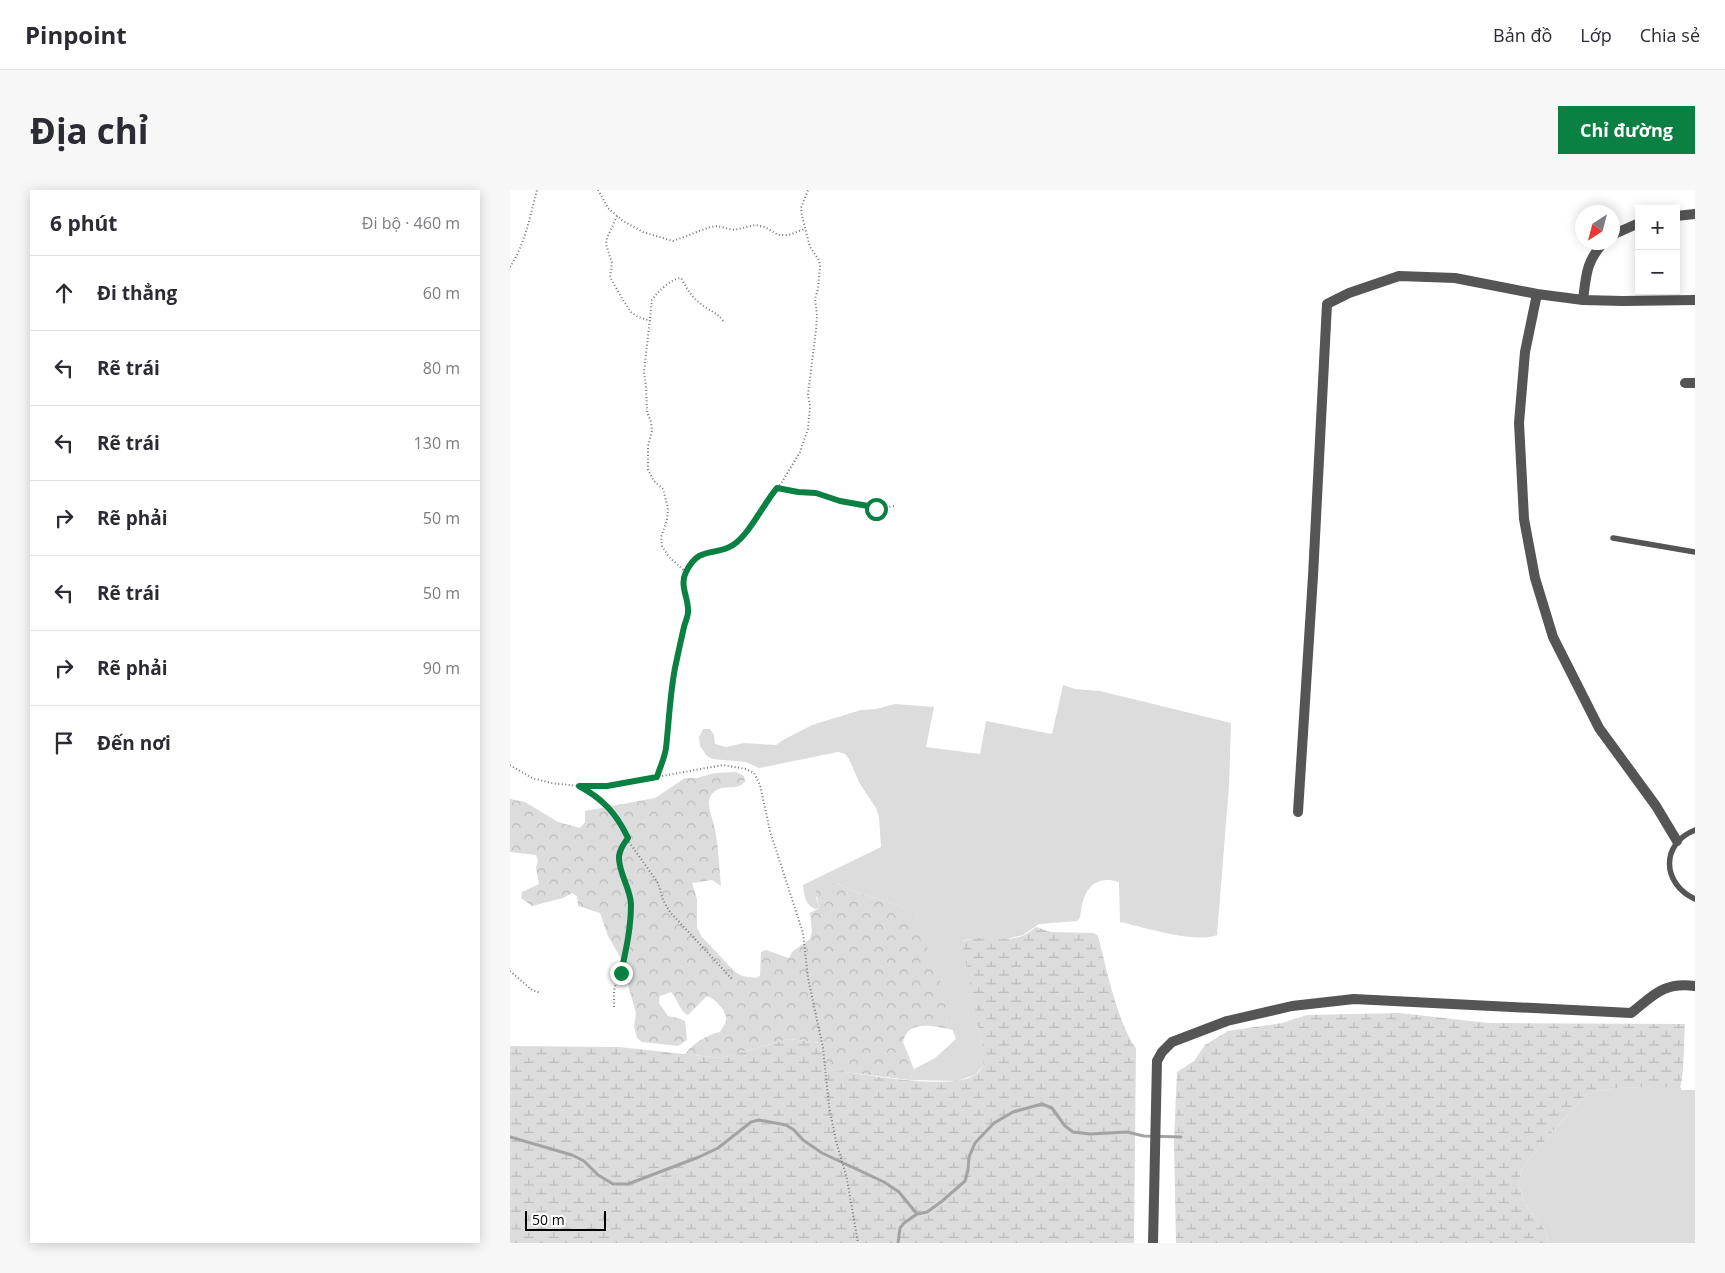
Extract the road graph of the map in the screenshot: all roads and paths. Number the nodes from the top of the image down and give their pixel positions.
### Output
1 (537, 190) edge
2 (598, 190) edge
3 (808, 190) edge
4 (1695, 214) edge
5 (617, 216) junction
6 (1680, 216) edge
7 (1635, 225) edge
8 (804, 229) junction
9 (1620, 231) edge
10 (1597, 250) edge
11 (510, 267) edge
12 (1537, 294) junction
13 (1584, 300) junction
14 (1695, 300) edge
15 (651, 321) junction
16 (723, 321) dead end
17 (777, 488) junction
18 (894, 506) dead end
19 (1613, 538) dead end
20 (1695, 552) edge
21 (686, 572) junction
22 (510, 765) edge
23 (657, 777) junction
24 (579, 786) junction
25 (1298, 812) dead end
26 (1695, 830) edge
27 (628, 838) junction
28 (1677, 841) junction
29 (1695, 899) edge
30 (510, 971) edge
31 (732, 979) dead end
32 (1695, 986) edge
33 (541, 993) dead end
34 (614, 1007) dead end
35 (858, 1243) edge
36 (1154, 1243) edge

1 - 11 path
2 - 5 path
3 - 8 path
4 - 6 street
5 - 8 path
5 - 15 path
7 - 9 street
8 - 17 path
10 - 13 street
12 - 13 street
12 - 25 street
12 - 28 street
13 - 14 street
15 - 16 path
15 - 21 path
17 - 18 path
17 - 21 path
19 - 20 lane
21 - 23 path
22 - 24 path
23 - 24 path
23 - 35 path
24 - 27 path
26 - 28 lane
27 - 31 path
27 - 34 path
28 - 29 lane
30 - 33 path
32 - 36 street

